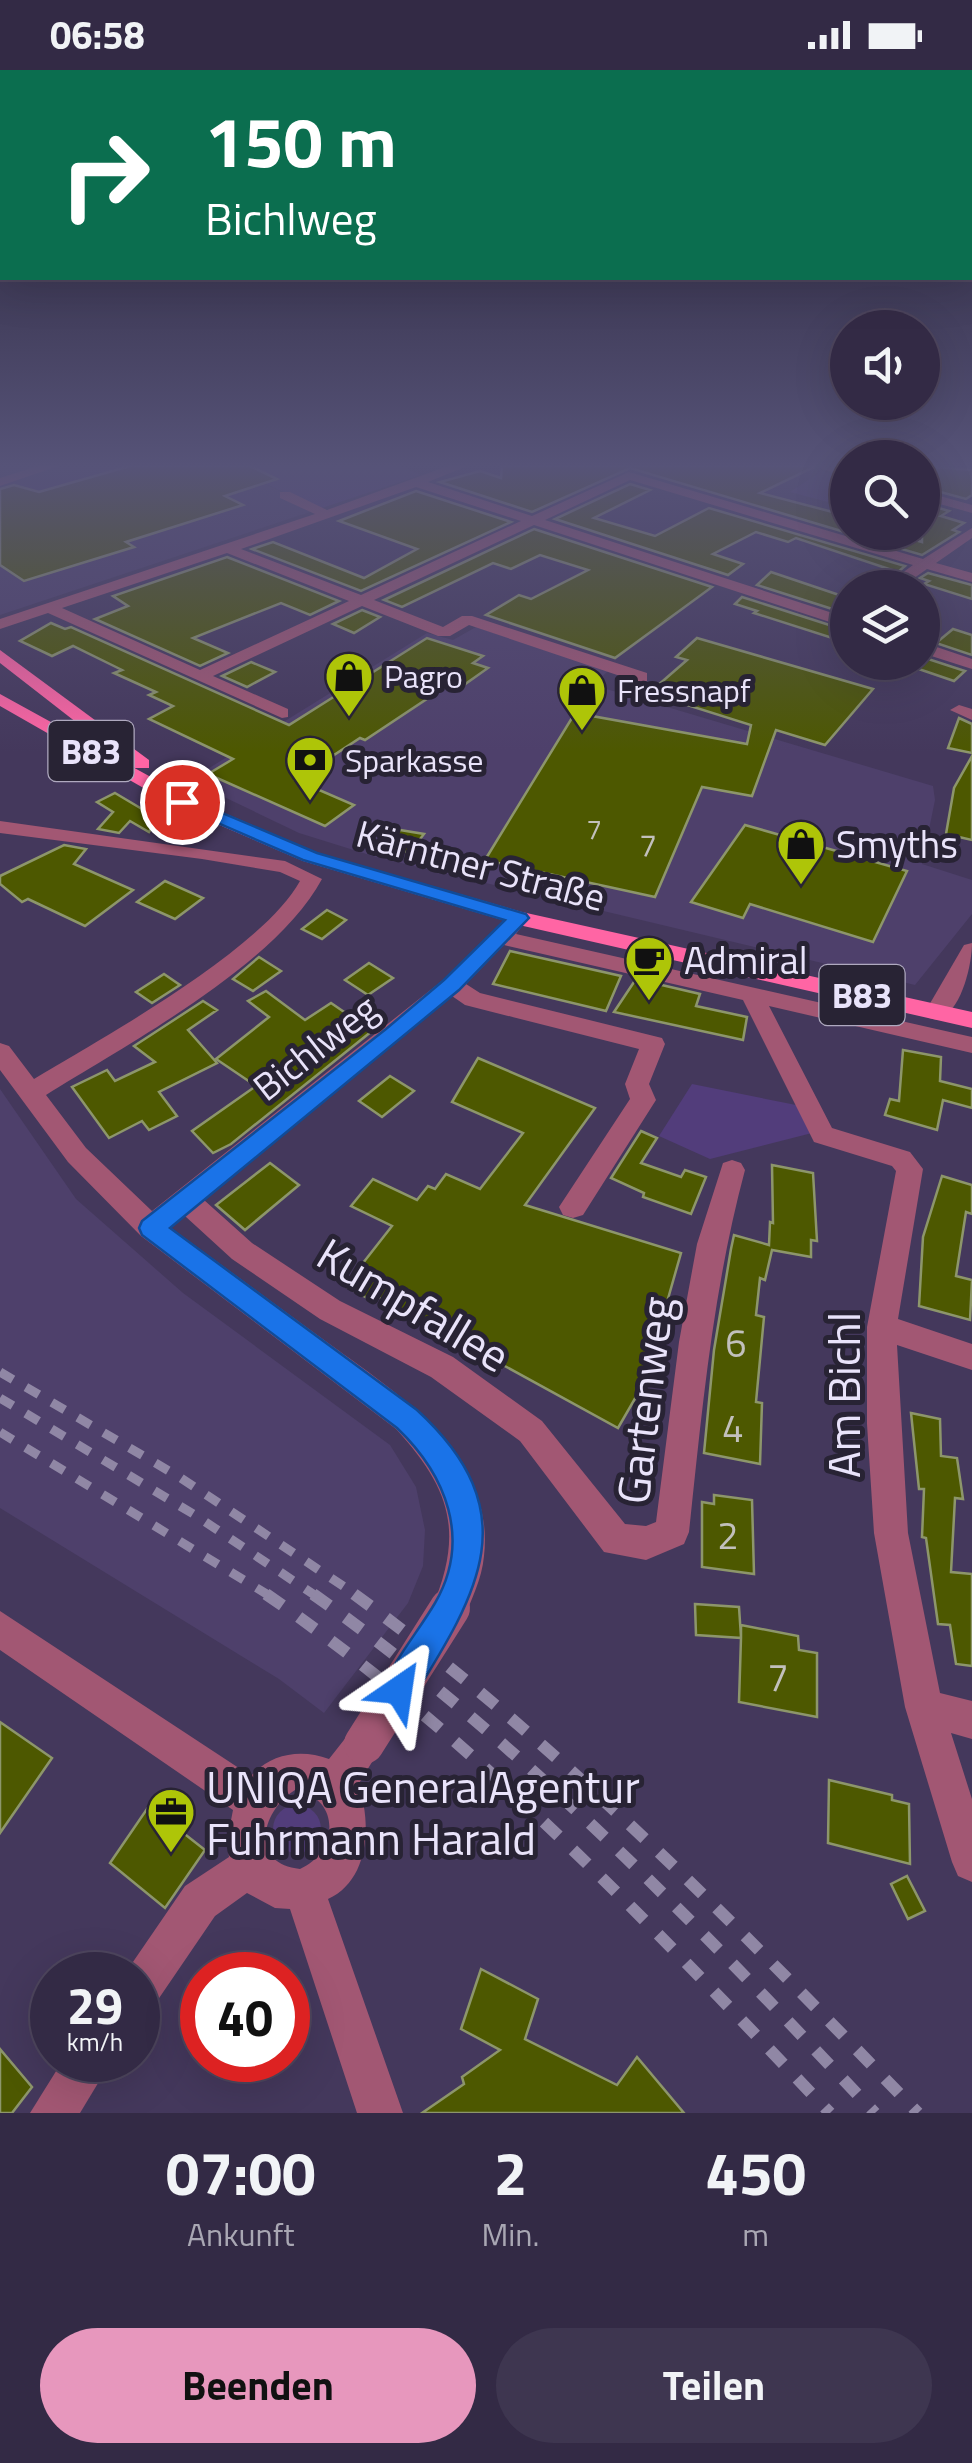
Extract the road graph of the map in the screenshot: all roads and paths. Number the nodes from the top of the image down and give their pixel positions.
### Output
1 (186, 561) edge
2 (260, 561) edge
3 (446, 561) edge
4 (661, 561) edge
5 (914, 561) edge
6 (927, 561) edge
7 (923, 564) junction
8 (914, 570) edge
9 (972, 578) edge
10 (362, 602) junction
11 (50, 609) junction
12 (830, 615) edge
13 (0, 624) edge
14 (940, 654) edge
15 (0, 655) edge
16 (972, 664) edge
17 (200, 676) junction
18 (641, 676) dead end
19 (0, 698) edge
20 (282, 713) dead end
21 (182, 802) junction
22 (0, 826) edge
23 (519, 918) junction
24 (500, 937) junction
25 (972, 950) edge
26 (451, 985) junction
27 (752, 996) junction
28 (937, 1012) junction
29 (972, 1020) edge
30 (972, 1045) edge
31 (0, 1052) edge
32 (31, 1092) junction
33 (732, 1170) dead end
34 (186, 1200) junction
35 (574, 1207) dead end
36 (151, 1228) junction
37 (882, 1327) junction
38 (972, 1357) edge
39 (580, 1498) joint
40 (0, 1628) edge
41 (924, 1706) junction
42 (972, 1720) edge
43 (334, 1784) junction
44 (256, 1802) junction
45 (972, 1862) edge
46 (252, 1865) junction
47 (304, 1889) junction
48 (160, 1960) edge
49 (75, 2082) edge
50 (54, 2113) edge
51 (380, 2113) edge

1 - 11 street
2 - 10 street
3 - 10 street
4 - 12 street
5 - 7 street
6 - 7 street
7 - 8 street
7 - 9 street
10 - 17 street
10 - 18 street
11 - 13 street
11 - 17 street
14 - 16 street
15 - 21 main road
17 - 20 street
19 - 21 main road, Kärntner Straße / B83
21 - 23 main road, Kärntner Straße / B83
22 - 32 street
23 - 24 street, Bichlweg
23 - 28 main road, Kärntner Straße / B83
24 - 26 street, Bichlweg
24 - 27 street
25 - 28 street
26 - 34 street, Bichlweg
26 - 35 street
27 - 30 street
27 - 37 street, Am Bichl
28 - 29 main road, Kärntner Straße / B83
31 - 32 street
32 - 36 street
33 - 39 street, Gartenweg
34 - 36 street, Bichlweg
34 - 39 street, Kumpfallee
36 - 43 street, bridge
37 - 38 street
37 - 41 street, Am Bichl
40 - 44 street
41 - 42 street
41 - 45 street, Am Bichl
43 - 44 street
43 - 47 street
44 - 46 street
46 - 47 street
46 - 48 street
47 - 51 street
49 - 50 street

